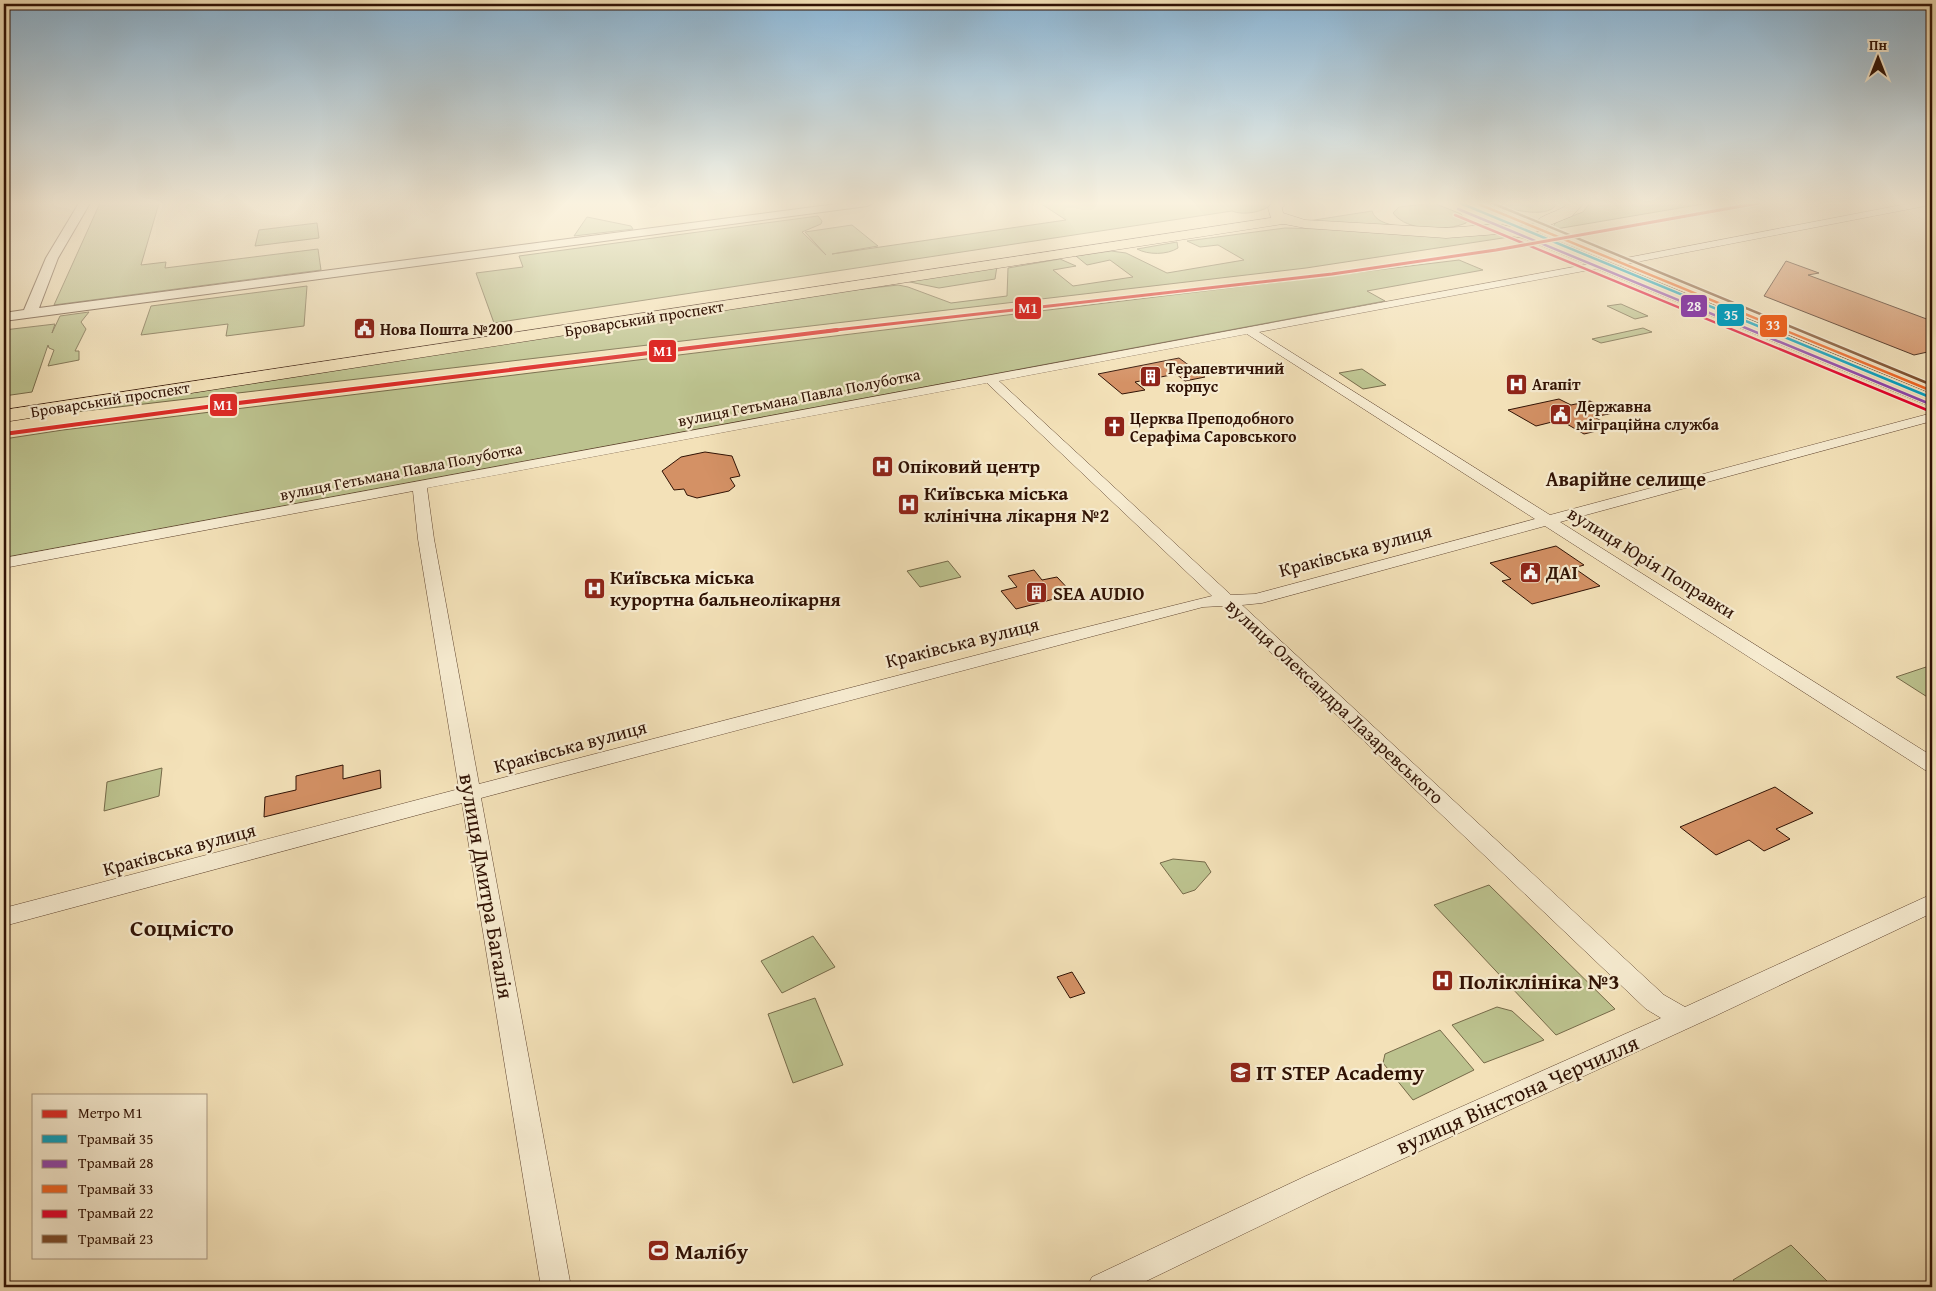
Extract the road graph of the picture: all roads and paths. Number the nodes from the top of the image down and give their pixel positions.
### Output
1 (50, 263) edge
2 (409, 263) edge
3 (948, 263) edge
4 (964, 263) edge
5 (1597, 263) edge
6 (1624, 263) edge
7 (1601, 266) junction
8 (30, 313) junction
9 (4, 317) edge
10 (1248, 330) junction
11 (990, 379) junction
12 (1932, 390) edge
13 (1932, 401) edge
14 (4, 406) edge
15 (4, 416) edge
16 (1932, 418) edge
17 (419, 485) junction
18 (1548, 521) junction
19 (4, 562) edge
20 (1228, 602) junction
21 (1932, 765) edge
22 (472, 795) junction
23 (1932, 903) edge
24 (4, 917) edge
25 (1683, 1019) junction
26 (556, 1287) edge
27 (1102, 1287) edge

1 - 8 street
2 - 8 street
3 - 14 main road, Броварський проспект
4 - 15 main road, Броварський проспект
5 - 7 main road
6 - 12 main road
7 - 10 street, вулиця Гетьмана Павла Полуботка
7 - 13 main road
8 - 9 street
10 - 11 street, вулиця Гетьмана Павла Полуботка
10 - 18 street, вулиця Юрія Поправки
11 - 17 street, вулиця Гетьмана Павла Полуботка
11 - 20 street, вулиця Олександра Лазаревського
16 - 18 street, Краківська вулиця
17 - 19 street, вулиця Гетьмана Павла Полуботка
17 - 22 street, вулиця Дмитра Багалія
18 - 20 street, Краківська вулиця
18 - 21 street, вулиця Юрія Поправки
20 - 22 street, Краківська вулиця
20 - 25 street, вулиця Олександра Лазаревського
22 - 24 street, Краківська вулиця
22 - 26 street, вулиця Дмитра Багалія
23 - 25 street, вулиця Вінстона Черчилля
25 - 27 street, вулиця Вінстона Черчилля

